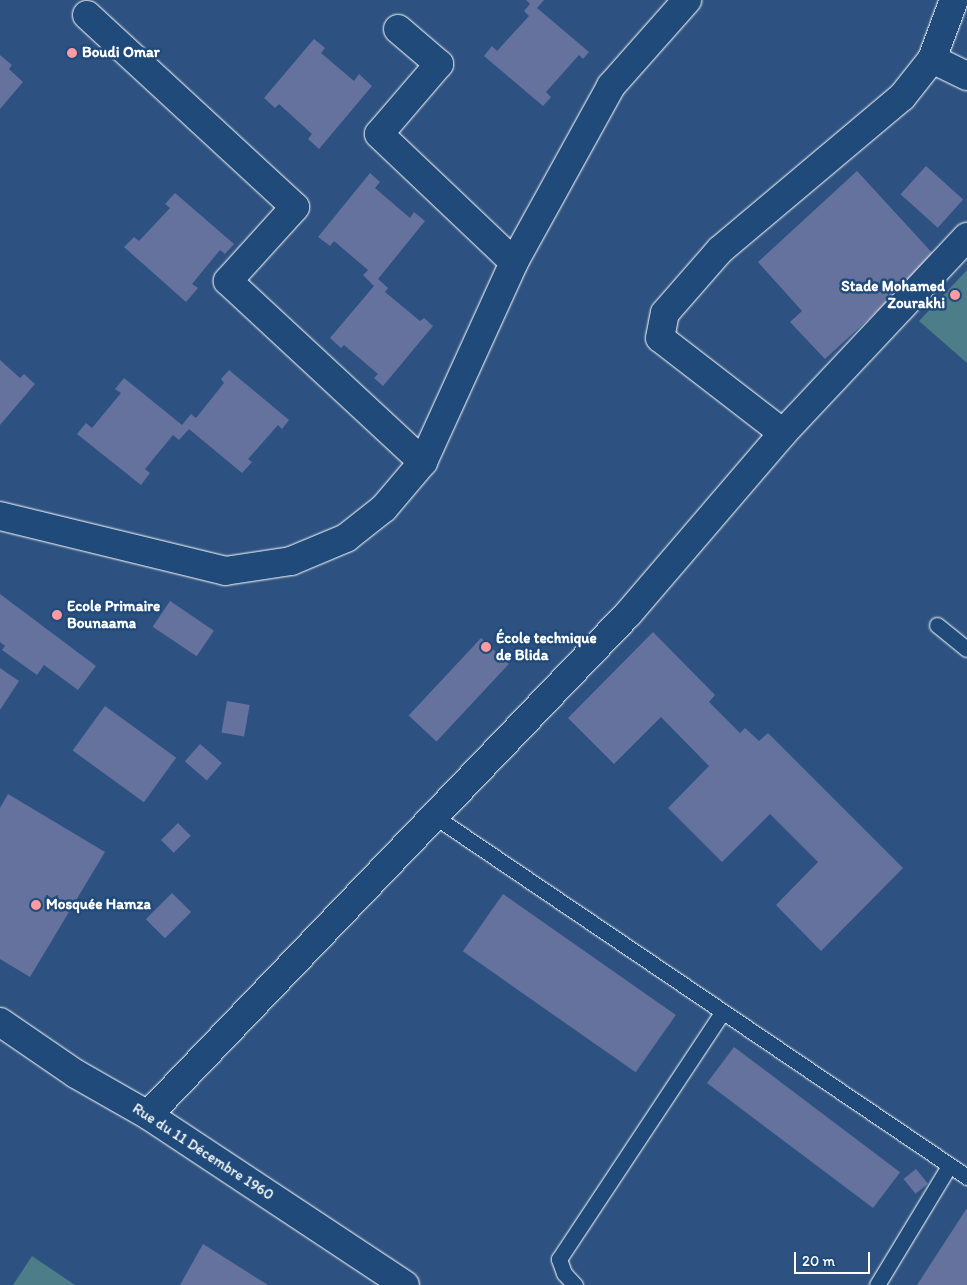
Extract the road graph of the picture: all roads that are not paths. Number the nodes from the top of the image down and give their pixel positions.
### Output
1 (687, 0) edge
2 (954, 0) edge
3 (87, 15) dead end
4 (398, 29) dead end
5 (932, 59) junction
6 (967, 76) edge
7 (967, 237) edge
8 (514, 262) junction
9 (783, 433) junction
10 (423, 462) junction
11 (0, 516) edge
12 (936, 625) dead end
13 (967, 650) edge
14 (434, 816) junction
15 (722, 1013) junction
16 (0, 1022) edge
17 (148, 1115) junction
18 (949, 1166) junction
19 (967, 1177) edge
20 (405, 1285) edge
21 (575, 1285) edge
22 (877, 1285) edge

1 - 8 street
2 - 5 street
3 - 10 street
4 - 8 street
5 - 6 street
5 - 9 street
7 - 9 street
8 - 10 street
9 - 14 street
10 - 11 street
12 - 13 lane
14 - 15 lane
14 - 17 street
15 - 18 lane
15 - 21 lane
16 - 17 street, Rue du 11 Décembre 1960
17 - 20 street, Rue du 11 Décembre 1960
18 - 19 lane
18 - 22 lane

